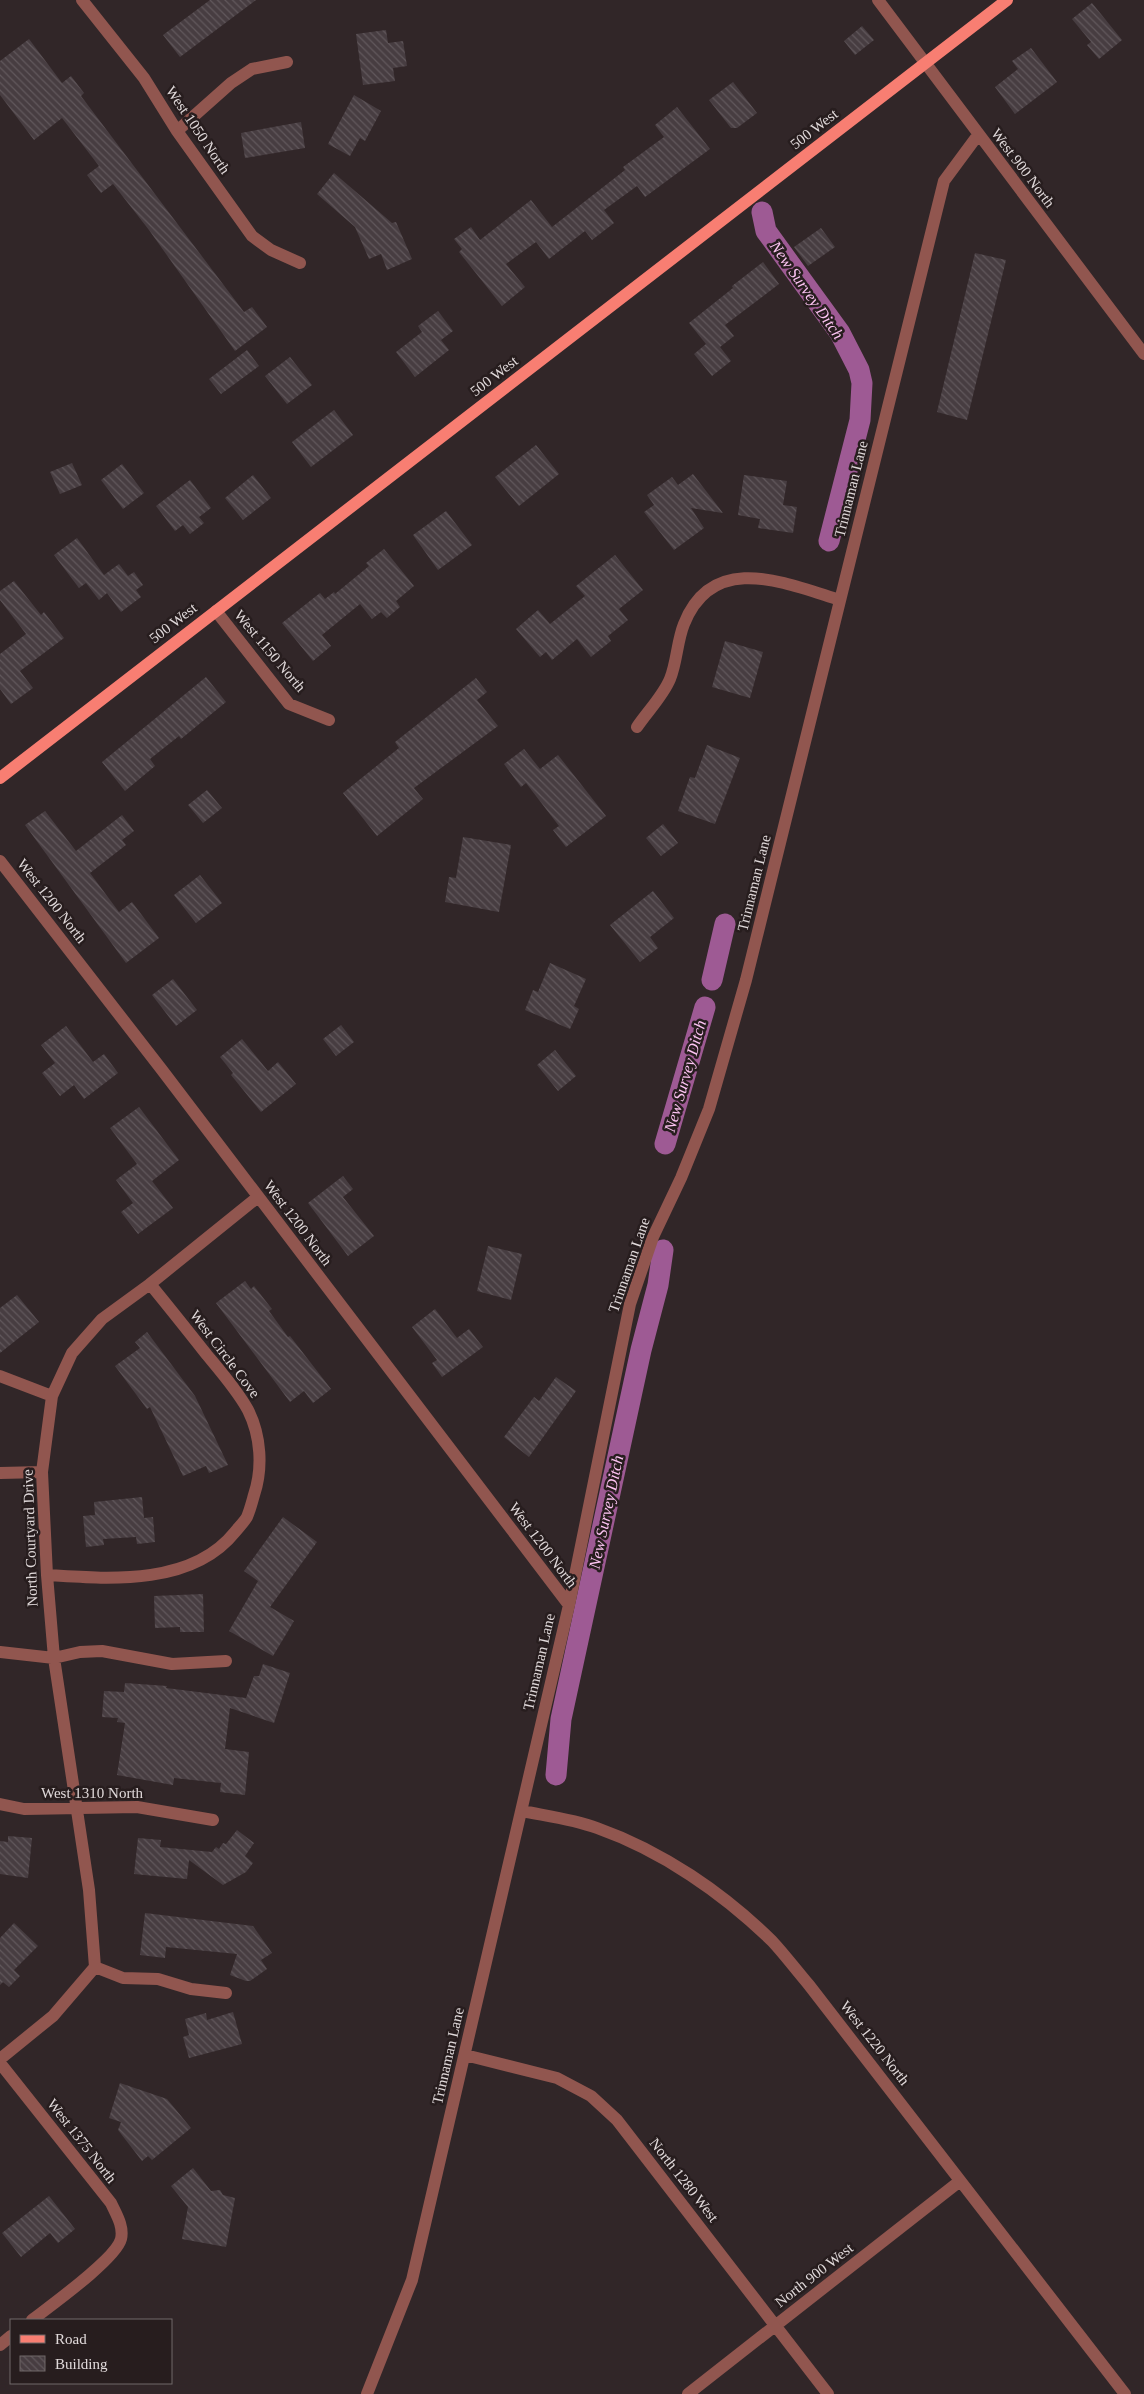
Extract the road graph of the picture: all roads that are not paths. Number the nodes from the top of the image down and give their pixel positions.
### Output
1 (82, 0) edge
2 (878, 0) edge
3 (1008, 0) edge
4 (287, 62) dead end
5 (926, 63) junction
6 (177, 131) junction
7 (978, 135) junction
8 (300, 263) dead end
9 (1144, 354) edge
10 (840, 600) junction
11 (216, 611) junction
12 (329, 720) dead end
13 (637, 727) dead end
14 (0, 778) edge
15 (0, 861) edge
16 (258, 1197) junction
17 (150, 1284) junction
18 (0, 1376) edge
19 (52, 1396) junction
20 (0, 1472) edge
21 (42, 1472) junction
22 (47, 1576) junction
23 (568, 1605) junction
24 (0, 1652) edge
25 (54, 1658) junction
26 (226, 1661) dead end
27 (0, 1804) edge
28 (77, 1808) junction
29 (522, 1811) junction
30 (213, 1820) dead end
31 (95, 1967) junction
32 (226, 1993) dead end
33 (465, 2055) junction
34 (0, 2061) edge
35 (960, 2181) junction
36 (33, 2319) edge
37 (775, 2326) junction
38 (10, 2337) edge
39 (0, 2345) edge
40 (367, 2394) edge
41 (688, 2394) edge
42 (828, 2394) edge
43 (1125, 2394) edge

1 - 6 street, West 1050 North
2 - 5 street, West 900 North
3 - 5 main road, 500 West
4 - 6 street
5 - 7 street, West 900 North
5 - 11 main road, 500 West
6 - 8 street, West 1050 North
7 - 9 street, West 900 North
7 - 10 street, Trinnaman Lane
10 - 13 street
10 - 23 street, Trinnaman Lane
11 - 12 street, West 1150 North
11 - 14 main road, 500 West
15 - 16 street, West 1200 North
16 - 17 street, North Courtyard Drive
16 - 23 street, West 1200 North
17 - 19 street, North Courtyard Drive
17 - 22 street, West Circle Cove
18 - 19 street
19 - 21 street, North Courtyard Drive
20 - 21 street
21 - 22 street, North Courtyard Drive
22 - 25 street, North Courtyard Drive
23 - 29 street, Trinnaman Lane
24 - 25 street
25 - 26 street
25 - 28 street, North Courtyard Drive
27 - 28 street, West 1310 North
28 - 30 street, West 1310 North
28 - 31 street, North Courtyard Drive
29 - 33 street, Trinnaman Lane
29 - 35 street, West 1220 North
31 - 32 street
31 - 34 street
33 - 37 street, North 1280 West
33 - 40 street, Trinnaman Lane
34 - 36 street, West 1375 North
35 - 37 street, North 900 West
35 - 43 street, West 1220 North
37 - 41 street, North 900 West
37 - 42 street, North 1280 West
38 - 39 street

